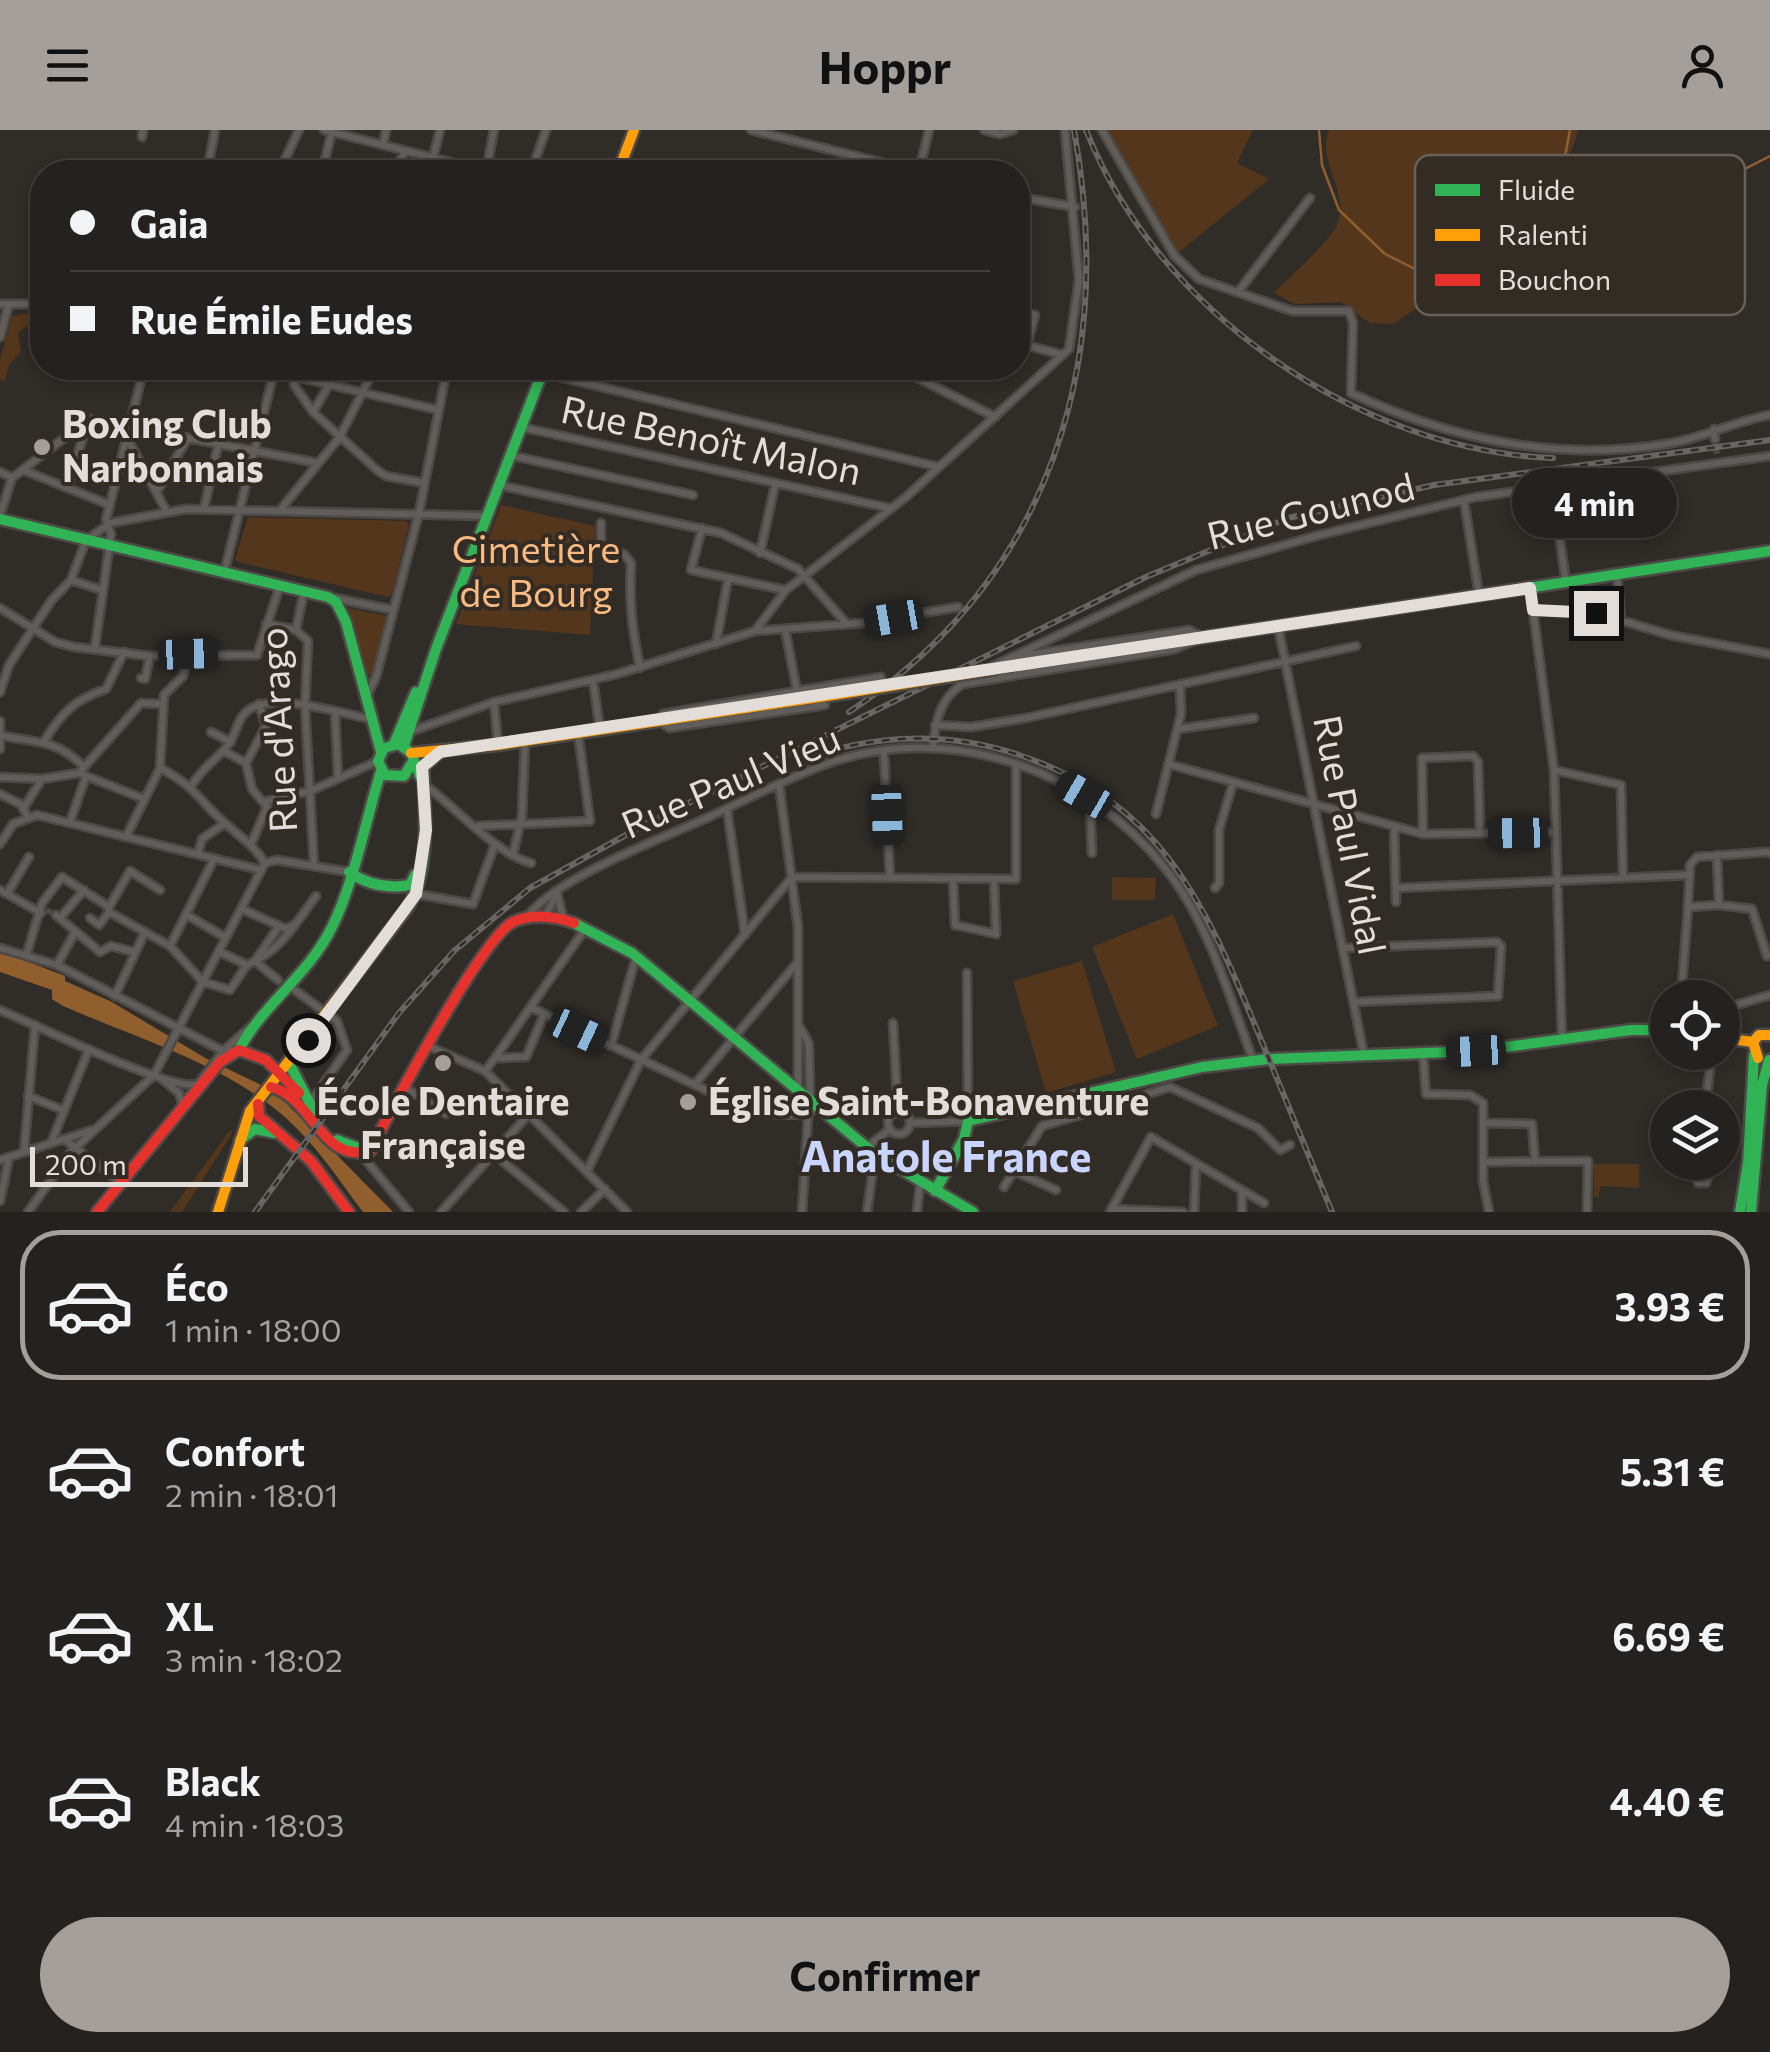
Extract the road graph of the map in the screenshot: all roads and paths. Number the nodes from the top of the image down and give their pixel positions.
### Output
1 (215, 130) edge
2 (299, 130) edge
3 (386, 130) edge
4 (440, 130) edge
5 (546, 130) edge
6 (634, 130) edge
7 (750, 130) edge
8 (929, 130) edge
9 (984, 130) edge
10 (1013, 130) edge
11 (1065, 130) edge
12 (1102, 130) edge
13 (329, 131) edge
14 (495, 133) edge
15 (383, 146) junction
16 (405, 151) junction
17 (432, 158) junction
18 (209, 160) edge
19 (284, 160) edge
20 (324, 160) edge
21 (400, 160) edge
22 (440, 160) edge
23 (489, 160) edge
24 (535, 160) edge
25 (623, 160) edge
26 (871, 160) edge
27 (922, 160) edge
28 (1310, 198) dead end
29 (1030, 199) edge
30 (1075, 207) junction
31 (1238, 293) junction
32 (30, 304) edge
33 (4, 305) edge
34 (1030, 314) edge
35 (1030, 334) edge
36 (0, 337) edge
37 (1030, 347) edge
38 (1064, 355) junction
39 (141, 380) edge
40 (272, 380) edge
41 (294, 380) edge
42 (307, 380) edge
43 (332, 380) edge
44 (367, 380) edge
45 (444, 380) edge
46 (539, 380) edge
47 (584, 380) edge
48 (922, 380) edge
49 (329, 385) junction
50 (360, 392) junction
51 (438, 410) junction
52 (313, 412) junction
53 (1770, 414) edge
54 (995, 417) junction
55 (89, 419) junction
56 (521, 427) junction
57 (128, 428) junction
58 (1714, 429) junction
59 (126, 438) junction
60 (339, 438) junction
61 (187, 439) junction
62 (1715, 439) tunnel mouth
63 (218, 445) junction
64 (254, 452) junction
65 (508, 455) junction
66 (1770, 456) edge
67 (318, 463) junction
68 (939, 467) junction
69 (24, 470) junction
70 (0, 472) edge
71 (12, 478) junction
72 (424, 483) junction
73 (498, 484) junction
74 (775, 485) junction
75 (1552, 486) junction
76 (67, 488) junction
77 (157, 491) junction
78 (693, 495) dead end
79 (1464, 500) junction
80 (110, 505) junction
81 (890, 508) junction
82 (204, 509) junction
83 (240, 510) junction
84 (280, 510) junction
85 (168, 512) junction
86 (419, 513) junction
87 (487, 516) junction
88 (0, 517) edge
89 (110, 523) junction
90 (601, 523) dead end
91 (702, 528) junction
92 (86, 540) junction
93 (109, 545) junction
94 (1770, 551) edge
95 (760, 553) junction
96 (224, 573) junction
97 (1618, 574) junction
98 (806, 575) junction
99 (728, 579) junction
100 (70, 580) junction
101 (1566, 582) junction
102 (280, 586) junction
103 (1530, 588) junction
104 (102, 590) junction
105 (786, 590) junction
106 (304, 591) junction
107 (1480, 595) junction
108 (328, 596) junction
109 (958, 606) dead end
110 (0, 608) edge
111 (394, 610) junction
112 (1533, 610) junction
113 (1621, 620) junction
114 (266, 624) junction
115 (847, 624) junction
116 (1278, 626) junction
117 (34, 628) junction
118 (785, 629) junction
119 (296, 630) junction
120 (755, 631) junction
121 (1203, 637) junction
122 (716, 644) junction
123 (1356, 646) dead end
124 (94, 647) junction
125 (124, 652) junction
126 (188, 654) junction
127 (1770, 654) edge
128 (150, 656) junction
129 (1009, 658) junction
130 (1286, 662) junction
131 (640, 668) junction
132 (881, 677) dead end
133 (142, 678) dead end
134 (593, 680) junction
135 (1180, 684) junction
136 (954, 686) junction
137 (797, 691) junction
138 (0, 692) edge
139 (365, 698) junction
140 (494, 702) junction
141 (162, 704) junction
142 (259, 704) junction
143 (825, 705) dead end
144 (305, 706) junction
145 (335, 712) junction
146 (1254, 718) dead end
147 (660, 721) junction
148 (0, 722) edge
149 (371, 722) junction
150 (935, 725) junction
151 (1178, 729) junction
152 (600, 730) junction
153 (210, 732) dead end
154 (578, 733) junction
155 (2, 736) edge
156 (45, 740) junction
157 (525, 741) junction
158 (231, 742) junction
159 (404, 745) junction
160 (498, 746) junction
161 (933, 748) junction
162 (0, 749) edge
163 (224, 751) junction
164 (440, 752) junction
165 (884, 752) junction
166 (380, 761) junction
167 (246, 763) junction
168 (1016, 763) junction
169 (1168, 764) junction
170 (160, 768) junction
171 (1554, 770) junction
172 (82, 772) junction
173 (0, 777) edge
174 (338, 777) junction
175 (42, 779) junction
176 (423, 782) junction
177 (779, 784) junction
178 (1233, 784) junction
179 (192, 785) junction
180 (310, 791) junction
181 (0, 794) edge
182 (144, 799) junction
183 (1090, 800) junction
184 (266, 801) junction
185 (446, 802) junction
186 (1314, 803) junction
187 (426, 806) junction
188 (727, 808) junction
189 (25, 812) junction
190 (1156, 814) dead end
191 (70, 822) junction
192 (225, 823) junction
193 (519, 824) junction
194 (478, 826) junction
195 (1394, 826) junction
196 (1555, 832) junction
197 (1423, 834) junction
198 (1480, 834) junction
199 (126, 837) junction
200 (0, 844) edge
201 (495, 844) junction
202 (254, 845) junction
203 (1092, 853) dead end
204 (1770, 853) edge
205 (198, 854) junction
206 (513, 854) junction
207 (1716, 855) junction
208 (30, 857) dead end
209 (214, 859) junction
210 (531, 862) dead end
211 (314, 865) junction
212 (420, 866) junction
213 (263, 867) junction
214 (349, 872) junction
215 (1689, 875) junction
216 (1623, 876) junction
217 (792, 877) junction
218 (890, 878) junction
219 (1557, 879) junction
220 (954, 880) junction
221 (994, 880) junction
222 (1214, 888) dead end
223 (1396, 888) junction
224 (84, 890) junction
225 (160, 890) dead end
226 (3, 892) edge
227 (416, 894) junction
228 (557, 894) junction
229 (316, 896) dead end
230 (1396, 902) dead end
231 (1719, 905) junction
232 (1688, 907) junction
233 (109, 909) junction
234 (43, 910) junction
235 (242, 910) junction
236 (537, 912) junction
237 (187, 914) junction
238 (90, 918) dead end
239 (565, 922) junction
240 (295, 924) junction
241 (279, 926) junction
242 (585, 929) junction
243 (145, 932) junction
244 (74, 934) junction
245 (745, 935) junction
246 (226, 938) junction
247 (170, 946) junction
248 (0, 948) edge
249 (1343, 948) junction
250 (134, 952) junction
251 (220, 952) junction
252 (26, 956) junction
253 (1767, 956) dead end
254 (636, 957) junction
255 (798, 962) junction
256 (251, 963) junction
257 (57, 965) junction
258 (967, 973) dead end
259 (278, 980) dead end
260 (1682, 980) edge
261 (202, 982) junction
262 (292, 988) junction
263 (1770, 994) edge
264 (115, 996) junction
265 (689, 1002) junction
266 (1354, 1002) junction
267 (1740, 1003) edge
268 (532, 1008) junction
269 (0, 1010) edge
270 (328, 1014) junction
271 (544, 1015) junction
272 (1770, 1020) edge
273 (892, 1023) dead end
274 (35, 1025) junction
275 (799, 1026) junction
276 (250, 1028) junction
277 (178, 1029) junction
278 (1650, 1030) edge
279 (733, 1038) junction
280 (1562, 1040) junction
281 (1759, 1042) edge
282 (428, 1046) junction
283 (611, 1046) junction
284 (88, 1049) junction
285 (238, 1050) junction
286 (1423, 1054) junction
287 (1365, 1056) junction
288 (220, 1057) junction
289 (495, 1058) junction
290 (641, 1060) junction
291 (1253, 1060) junction
292 (1770, 1060) edge
293 (289, 1062) junction
294 (273, 1070) junction
295 (485, 1070) junction
296 (208, 1074) junction
297 (157, 1076) junction
298 (196, 1084) junction
299 (695, 1084) junction
300 (403, 1086) junction
301 (271, 1087) junction
302 (798, 1088) junction
303 (28, 1096) junction
304 (1076, 1096) junction
305 (305, 1101) junction
306 (814, 1101) junction
307 (258, 1104) junction
308 (183, 1106) junction
309 (62, 1110) junction
310 (898, 1113) junction
311 (1087, 1113) junction
312 (446, 1114) dead end
313 (528, 1115) dead end
314 (808, 1115) junction
315 (968, 1121) junction
316 (910, 1123) junction
317 (1485, 1123) junction
318 (890, 1129) junction
319 (94, 1130) junction
320 (284, 1136) junction
321 (64, 1139) junction
322 (238, 1142) junction
323 (51, 1143) junction
324 (1290, 1145) dead end
325 (77, 1147) junction
326 (871, 1150) junction
327 (24, 1152) junction
328 (359, 1152) junction
329 (494, 1154) junction
330 (4, 1158) edge
331 (1484, 1162) junction
332 (1535, 1162) junction
333 (1196, 1164) junction
334 (588, 1169) junction
335 (1014, 1170) junction
336 (121, 1183) junction
337 (920, 1183) junction
338 (1004, 1187) dead end
339 (605, 1189) junction
340 (1056, 1190) dead end
341 (936, 1191) junction
342 (1242, 1191) junction
343 (0, 1201) edge
344 (1264, 1203) dead end
345 (958, 1208) edge
346 (1110, 1211) edge
347 (28, 1212) edge
348 (96, 1212) edge
349 (218, 1212) edge
350 (349, 1212) edge
351 (409, 1212) edge
352 (441, 1212) edge
353 (564, 1212) edge
354 (580, 1212) edge
355 (627, 1212) edge
356 (802, 1212) edge
357 (866, 1212) edge
358 (917, 1212) edge
359 (973, 1212) edge
360 (1183, 1212) edge
361 (1194, 1212) edge
362 (1242, 1212) edge
363 (1488, 1212) edge
364 (1587, 1212) edge
365 (1740, 1212) edge
366 (1750, 1212) edge

1 - 18 street
2 - 19 street
3 - 15 street
4 - 17 street
5 - 24 street
6 - 25 main road
7 - 26 street
8 - 27 street
9 - 10 street
11 - 30 street
12 - 31 street
13 - 15 street
13 - 20 street
14 - 23 street
15 - 16 street
16 - 17 street
16 - 21 street
17 - 22 street
28 - 31 street
29 - 30 street
30 - 38 street
31 - 58 street
32 - 33 street
33 - 36 street
34 - 35 street
37 - 38 street
38 - 54 street
39 - 57 street
40 - 64 street
41 - 52 street
42 - 49 street
43 - 49 street
44 - 50 street
45 - 51 street
46 - 56 main road
47 - 68 street
48 - 54 street
49 - 50 street
49 - 52 street
50 - 51 street
50 - 60 street
51 - 72 street
52 - 60 street
53 - 58 street
54 - 68 street
55 - 57 street
55 - 69 street
55 - 76 street
56 - 65 main road
56 - 74 street, Rue Benoît Malon
57 - 59 street
57 - 61 street
58 - 62 street
59 - 77 street
59 - 80 street
60 - 67 street
60 - 72 street
61 - 63 street
61 - 77 street
63 - 64 street
63 - 82 street
64 - 67 street
64 - 83 street
65 - 73 main road
65 - 78 street
66 - 75 street, Rue Gounod
67 - 84 street
68 - 81 street
69 - 71 street
69 - 76 street
70 - 71 street
71 - 88 street
72 - 86 street
73 - 87 main road
73 - 91 street
74 - 81 street, Rue Benoît Malon
74 - 95 street
75 - 79 street, Rue Gounod
75 - 101 street
76 - 80 street
77 - 85 street
79 - 107 street
79 - 129 street, Rue Gounod
80 - 89 street
81 - 98 street
82 - 83 street
82 - 85 street
83 - 84 street
83 - 96 street
84 - 86 street
85 - 89 street
86 - 87 street
86 - 111 street
87 - 159 main road
88 - 92 main road
89 - 92 street
89 - 93 street
90 - 131 street
91 - 95 street
91 - 99 street
92 - 93 main road
92 - 100 street
93 - 96 main road
93 - 104 street
94 - 97 main road
95 - 98 street
96 - 102 main road
97 - 101 main road
97 - 113 street
98 - 105 street
98 - 115 street
99 - 105 street
99 - 122 street
100 - 104 street
100 - 117 street
101 - 103 main road
102 - 106 main road
102 - 114 street
103 - 107 main road
103 - 112 street
104 - 124 street
105 - 120 street
106 - 108 main road
106 - 119 street, Rue d'Arago
107 - 116 main road
108 - 111 street
108 - 139 main road
109 - 115 street
110 - 117 street
111 - 139 street
112 - 113 street
112 - 171 street
113 - 127 street
114 - 119 street
114 - 126 street
115 - 118 street
116 - 121 main road
116 - 130 street, Rue Paul Vidal
117 - 124 street
117 - 138 street
118 - 120 street
118 - 137 street
119 - 144 street, Rue d'Arago
120 - 122 street
121 - 129 street
121 - 136 street
121 - 147 main road, bridge
122 - 131 street
123 - 130 street
124 - 125 street
125 - 128 street
125 - 156 street
126 - 128 street
126 - 141 street
128 - 133 street
129 - 136 street, Rue Gounod
130 - 135 street
130 - 186 street, Rue Paul Vidal
131 - 134 street
132 - 137 street
134 - 140 street
134 - 152 street
135 - 150 street
135 - 151 street
136 - 150 street
137 - 147 street
139 - 149 main road
140 - 159 street
140 - 160 street
141 - 170 street
141 - 172 street
142 - 144 street
142 - 158 street
142 - 167 street
143 - 147 street
144 - 145 street
144 - 180 street, Rue d'Arago
145 - 149 street
145 - 174 street
146 - 151 street
147 - 152 main road
148 - 155 street
149 - 159 main road
149 - 166 main road
150 - 161 street
151 - 169 street
152 - 154 main road
153 - 158 street
154 - 157 main road
154 - 193 street
155 - 156 street
155 - 162 street
156 - 172 street
157 - 160 main road
157 - 193 street
158 - 163 street
159 - 164 main road
159 - 166 main road
159 - 166 main road
159 - 176 main road
160 - 164 main road
161 - 165 street, Rue Paul Vieu
161 - 168 street, Rue Paul Vieu
163 - 167 street
163 - 179 street
164 - 176 main road
165 - 177 street, Rue Paul Vieu
165 - 218 street
166 - 174 street
166 - 214 main road
167 - 184 street
168 - 183 street, Rue Paul Vieu
168 - 221 street
169 - 178 street
169 - 190 street
170 - 179 street
170 - 182 street
171 - 196 street
171 - 216 street
172 - 175 street
172 - 182 street
172 - 191 street
173 - 175 street
174 - 180 street
175 - 189 street
176 - 185 street
176 - 187 main road
177 - 188 street, Rue Paul Vieu
177 - 217 street
178 - 186 street
178 - 222 street
179 - 192 street
180 - 184 street
180 - 211 street, Rue d'Arago
181 - 189 street
182 - 199 street
183 - 203 street
183 - 291 street, Rue Paul Vieu
184 - 202 street
185 - 187 street
185 - 194 street
186 - 195 street
186 - 249 street, Rue Paul Vidal
187 - 212 main road
188 - 228 street, Rue Paul Vieu
188 - 245 street
189 - 191 street
189 - 200 street
191 - 199 street
192 - 202 street
192 - 205 street
193 - 194 street
193 - 206 street
194 - 201 street
195 - 197 street
195 - 223 street
196 - 198 street
196 - 219 street
197 - 198 street
197 - 198 street
199 - 205 street
201 - 206 street
201 - 227 street
202 - 213 street
204 - 207 street
205 - 209 street
206 - 210 street
207 - 215 street
207 - 231 street
208 - 226 street
209 - 213 street
209 - 237 street
211 - 213 street
211 - 214 street
212 - 214 main road
212 - 227 main road
213 - 235 street
214 - 262 main road
215 - 216 street
215 - 232 street
216 - 219 street
217 - 218 street
217 - 245 street
217 - 255 street
218 - 220 street
219 - 223 street
219 - 280 street
220 - 221 street
220 - 221 street
223 - 230 street
224 - 233 street
224 - 234 street
224 - 244 street
225 - 233 street
226 - 234 street
227 - 270 main road
228 - 236 street
228 - 236 street, Rue Paul Vieu
228 - 239 street
229 - 240 street
231 - 232 street
231 - 253 street
232 - 260 street
233 - 238 street
233 - 243 street
234 - 252 street
235 - 241 street
235 - 246 street
236 - 239 main road
236 - 282 main road
237 - 246 street
237 - 247 street
239 - 242 main road
240 - 241 street
240 - 256 street
241 - 256 street
242 - 254 main road
242 - 268 street
243 - 247 street
243 - 250 street
244 - 250 street
244 - 257 street
245 - 265 street
246 - 251 street
247 - 261 street
248 - 252 street
249 - 266 street, Rue Paul Vidal
249 - 266 street
250 - 264 street
251 - 256 street
251 - 261 street
252 - 257 street
254 - 265 main road
254 - 283 street
255 - 275 street
255 - 279 street
256 - 259 street
256 - 261 street
257 - 264 street
258 - 315 street
261 - 277 street
262 - 270 street
262 - 276 main road
263 - 267 street
264 - 277 street
265 - 279 main road
265 - 290 street
266 - 287 street, Rue Paul Vidal
268 - 271 street
268 - 289 street
269 - 274 street
270 - 293 main road
270 - 305 street
271 - 283 street
271 - 289 street
272 - 281 main road
273 - 310 street
274 - 284 street
274 - 303 street
275 - 302 street
275 - 306 street
276 - 285 main road
276 - 288 street
277 - 288 street
277 - 297 street
278 - 280 main road
279 - 299 street
279 - 302 main road
280 - 286 main road
281 - 292 main road
281 - 365 main road
282 - 295 street
282 - 300 main road
283 - 290 street
284 - 297 street
284 - 309 street
285 - 288 main road
285 - 294 main road
286 - 287 main road
286 - 317 street
287 - 291 main road
288 - 296 main road
289 - 295 street
290 - 299 street
290 - 334 street
291 - 304 main road
292 - 366 main road
293 - 294 main road
293 - 305 main road
294 - 301 main road
294 - 305 main road
295 - 334 street
296 - 298 street
296 - 308 main road
297 - 298 street
297 - 308 street
297 - 319 street
298 - 308 street
299 - 314 street
300 - 312 street
300 - 328 main road
301 - 307 main road
301 - 328 main road
302 - 306 main road
303 - 309 street
303 - 327 street
304 - 311 street
304 - 315 main road
305 - 328 main road
306 - 314 street
306 - 326 main road
307 - 320 main road
307 - 322 main road
308 - 336 main road
309 - 323 street
310 - 316 street
310 - 318 street
311 - 324 street
311 - 335 street
313 - 329 street
314 - 356 street
315 - 316 street
315 - 341 main road
316 - 318 street
317 - 331 street
317 - 332 street
318 - 326 street
319 - 321 street
319 - 325 street
320 - 322 main road
320 - 350 main road
321 - 323 street
321 - 325 street
322 - 349 main road
323 - 327 street
325 - 336 street
325 - 347 street
326 - 337 main road
326 - 357 street
327 - 330 street
328 - 351 street
329 - 352 street
329 - 353 street
330 - 343 street
331 - 332 street
331 - 363 street
332 - 364 street
333 - 342 street
333 - 346 street
333 - 361 street
334 - 339 street
335 - 338 street
335 - 340 street
336 - 348 main road
337 - 341 main road
337 - 358 street
339 - 354 street
339 - 355 street
341 - 345 main road
342 - 344 street
342 - 362 street
345 - 359 main road
346 - 360 street

